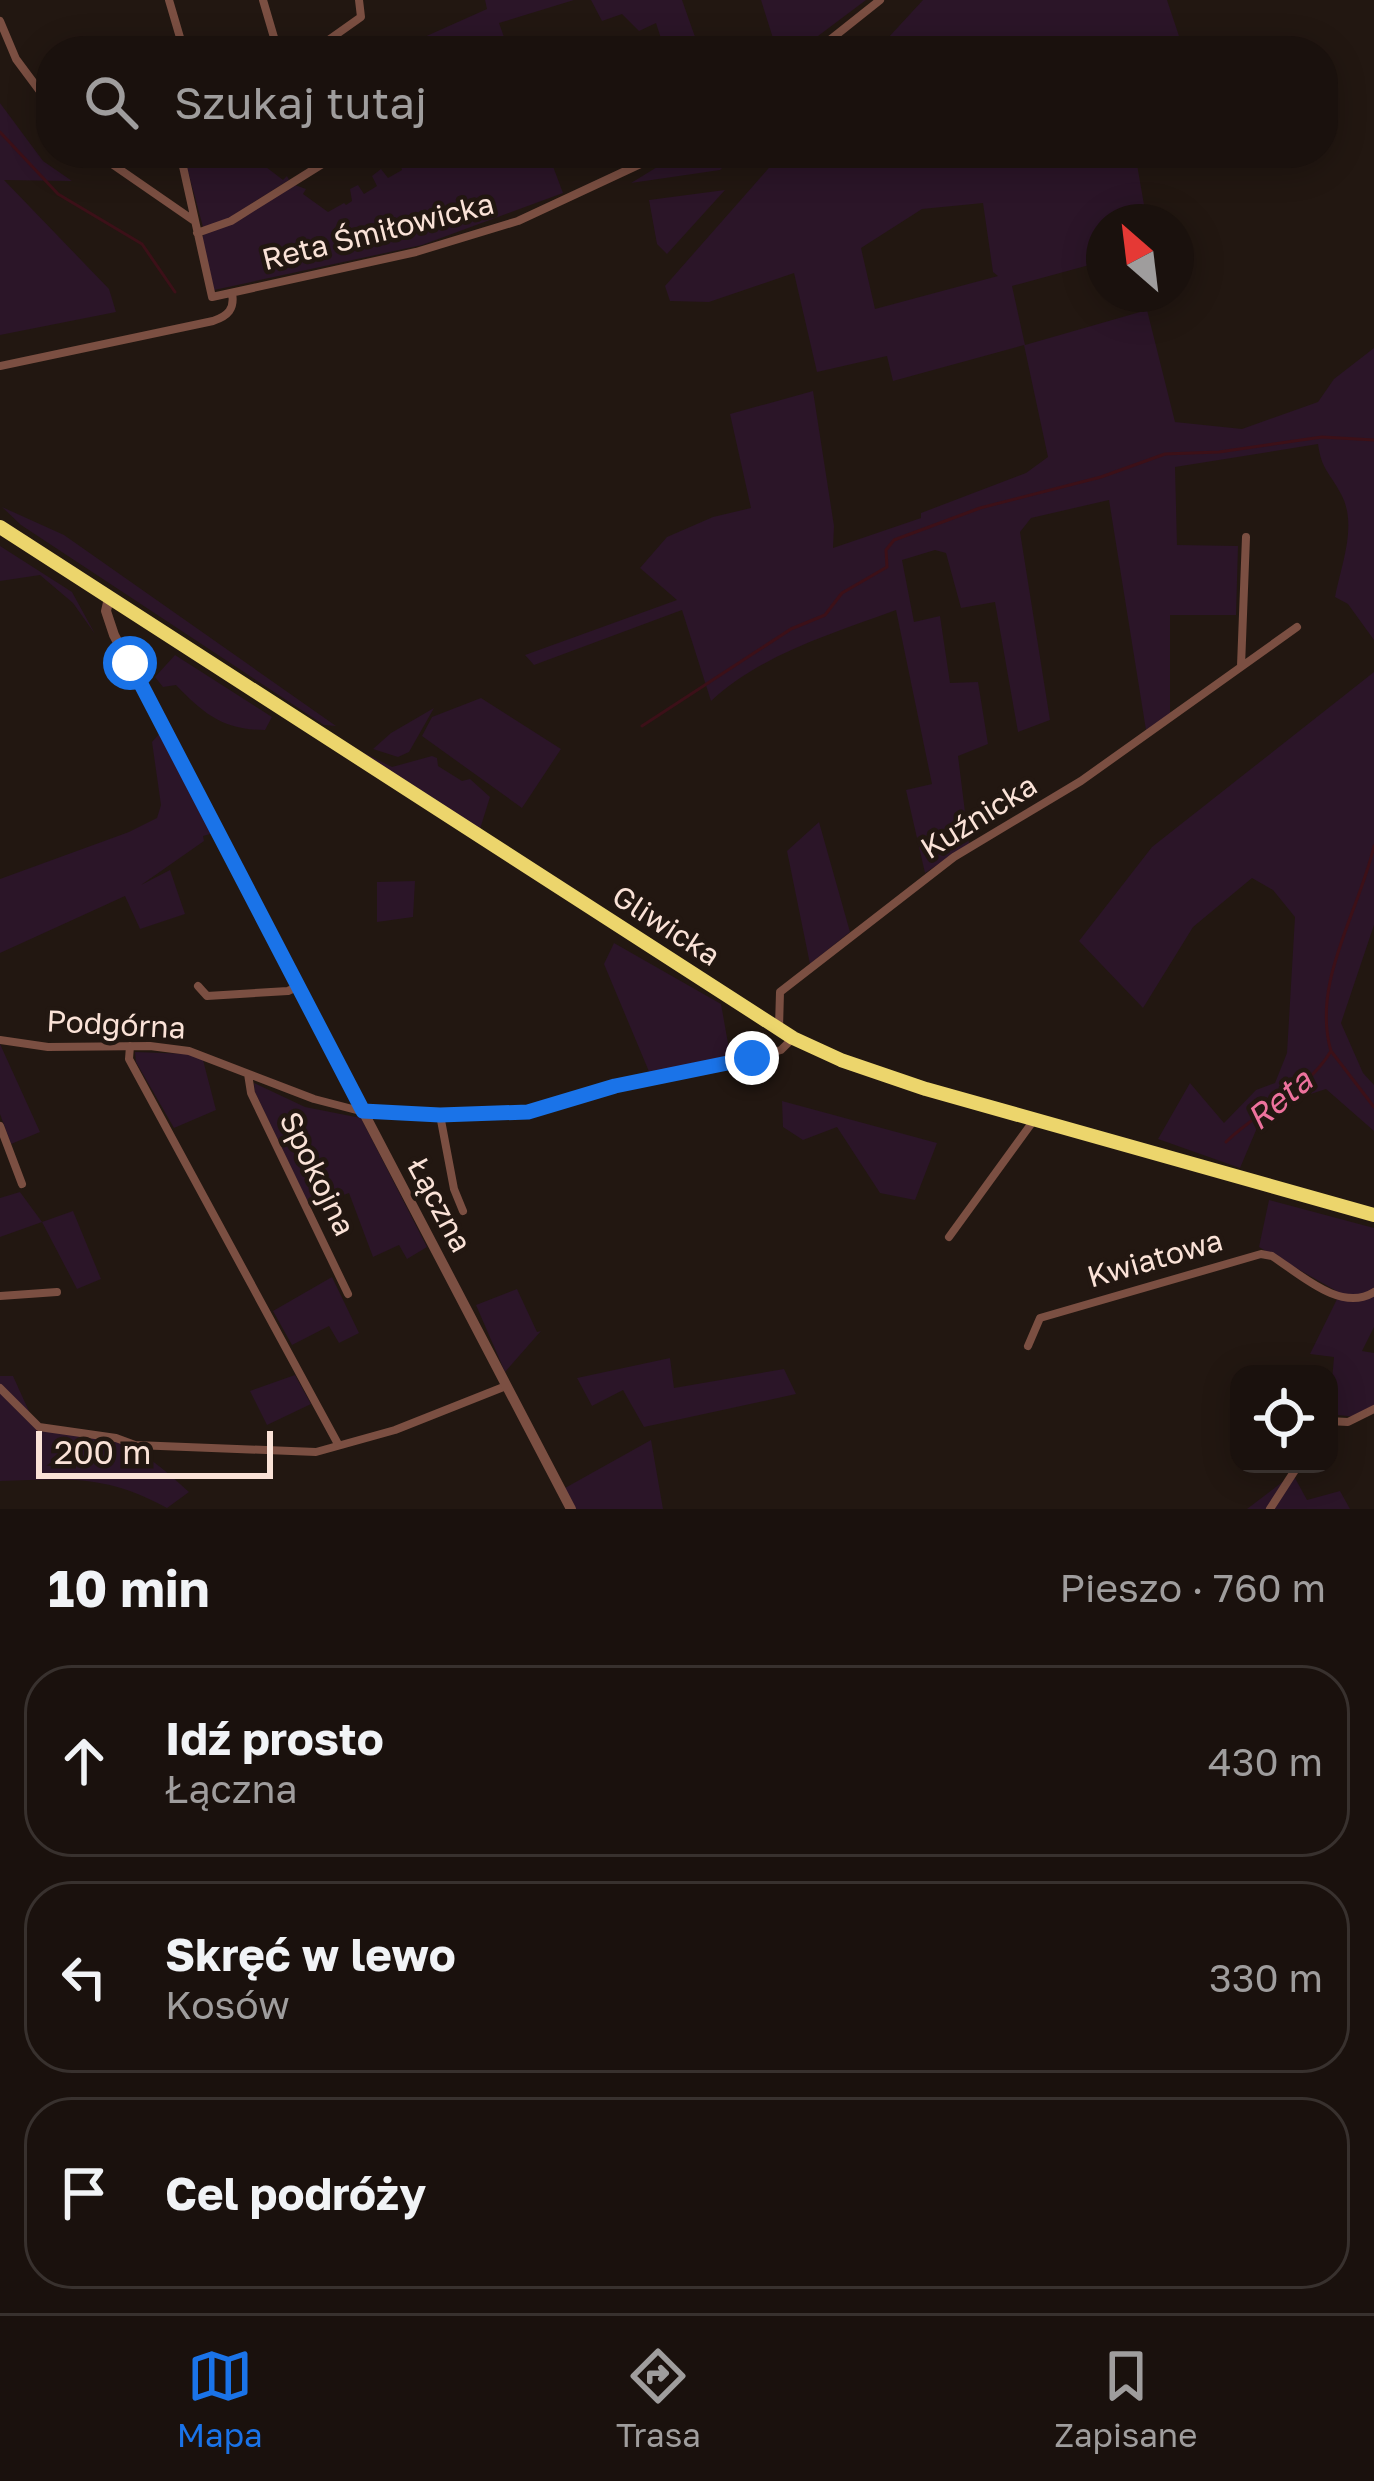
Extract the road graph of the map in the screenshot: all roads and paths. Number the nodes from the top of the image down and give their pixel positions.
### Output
1 (169, 0) edge
2 (263, 0) edge
3 (359, 0) edge
4 (880, 0) edge
5 (0, 21) edge
6 (180, 36) edge
7 (274, 36) edge
8 (334, 36) edge
9 (835, 36) edge
10 (36, 86) edge
11 (118, 168) edge
12 (183, 168) edge
13 (316, 168) edge
14 (632, 168) edge
15 (193, 220) junction
16 (196, 233) junction
17 (232, 293) junction
18 (0, 366) edge
19 (0, 527) edge
20 (1246, 537) dead end
21 (109, 598) junction
22 (1297, 627) dead end
23 (1240, 667) junction
24 (198, 986) dead end
25 (299, 986) junction
26 (786, 1034) junction
27 (0, 1040) edge
28 (130, 1046) junction
29 (248, 1074) junction
30 (363, 1111) junction
31 (440, 1115) junction
32 (1034, 1120) junction
33 (0, 1126) edge
34 (22, 1184) dead end
35 (463, 1211) dead end
36 (1374, 1215) edge
37 (950, 1237) dead end
38 (57, 1292) dead end
39 (1374, 1292) edge
40 (348, 1294) dead end
41 (0, 1296) edge
42 (1028, 1346) dead end
43 (506, 1386) junction
44 (0, 1388) edge
45 (1374, 1409) edge
46 (1338, 1421) edge
47 (338, 1444) junction
48 (1293, 1473) edge
49 (571, 1509) edge
50 (1270, 1509) edge

1 - 6 street
2 - 7 street
3 - 8 street
4 - 9 street
5 - 10 street
11 - 15 street
12 - 15 street
13 - 16 street
14 - 17 street, Reta Śmiłowicka
15 - 16 street
16 - 17 street, Reta Śmiłowicka
17 - 18 street, Reta Śmiłowicka
19 - 21 main road, Gliwicka
20 - 23 street
21 - 25 street, Łączna
21 - 26 main road, Gliwicka
22 - 23 street, Kuźnicka
23 - 26 street, Kuźnicka
24 - 25 street
25 - 30 street, Łączna
26 - 31 street, Podgórna
26 - 32 main road, Gliwicka
27 - 28 street, Podgórna
28 - 29 street, Podgórna
28 - 47 street
29 - 30 street, Podgórna
29 - 40 street, Spokojna
30 - 31 street, Podgórna
30 - 43 street, Łączna
31 - 35 street
32 - 36 main road, Gliwicka
32 - 37 street
33 - 34 street
38 - 41 street
39 - 42 street, Kwiatowa
43 - 47 street
43 - 49 street, Łączna
44 - 47 street
45 - 46 street
48 - 50 street

